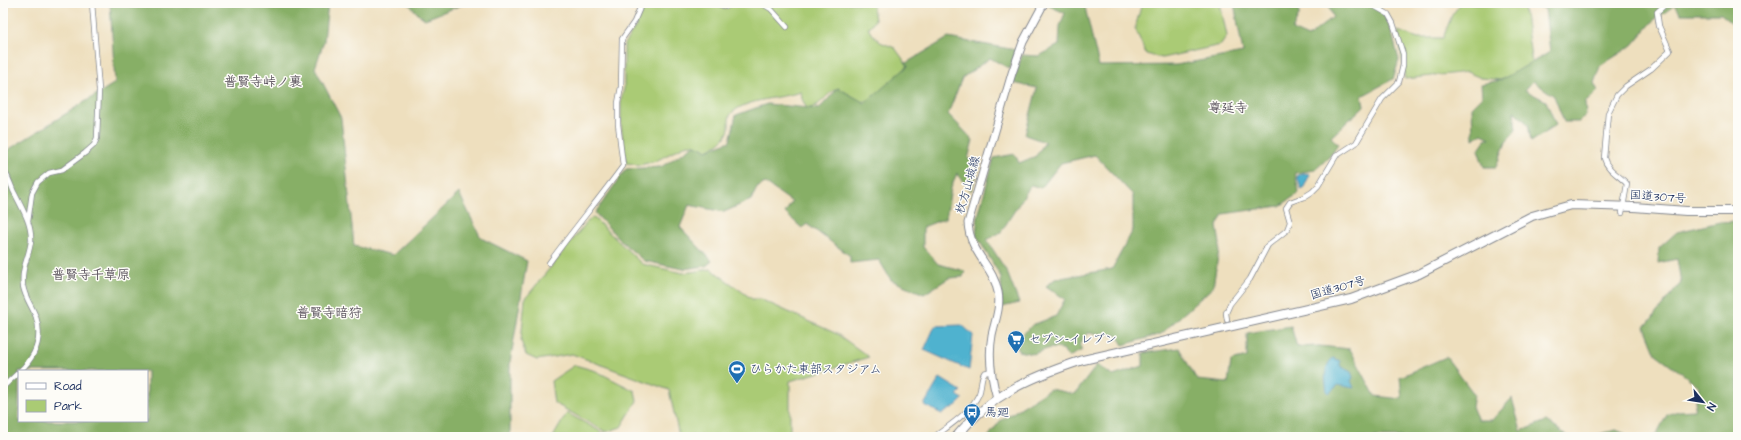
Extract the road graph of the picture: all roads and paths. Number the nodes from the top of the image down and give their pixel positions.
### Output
1 (92, 3) edge
2 (642, 3) edge
3 (715, 3) edge
4 (733, 3) edge
5 (761, 3) edge
6 (1044, 3) edge
7 (1362, 3) edge
8 (1667, 3) edge
9 (787, 28) dead end
10 (3, 169) edge
11 (1623, 210) junction
12 (1738, 211) edge
13 (28, 222) junction
14 (549, 263) dead end
15 (1227, 320) dead end
16 (20, 370) edge
17 (991, 371) junction
18 (18, 372) edge
19 (3, 387) edge
20 (998, 398) junction
21 (934, 437) edge
22 (956, 437) edge

1 - 13 street
2 - 14 street
3 - 4 street
5 - 9 street
6 - 17 main road, 枚方山城線
7 - 15 street
8 - 11 street
10 - 13 street
11 - 12 highway, 国道307号
11 - 20 highway, 国道307号
13 - 16 street
17 - 20 main road, 枚方山城線
17 - 21 street
18 - 19 street
20 - 22 highway, 国道307号

